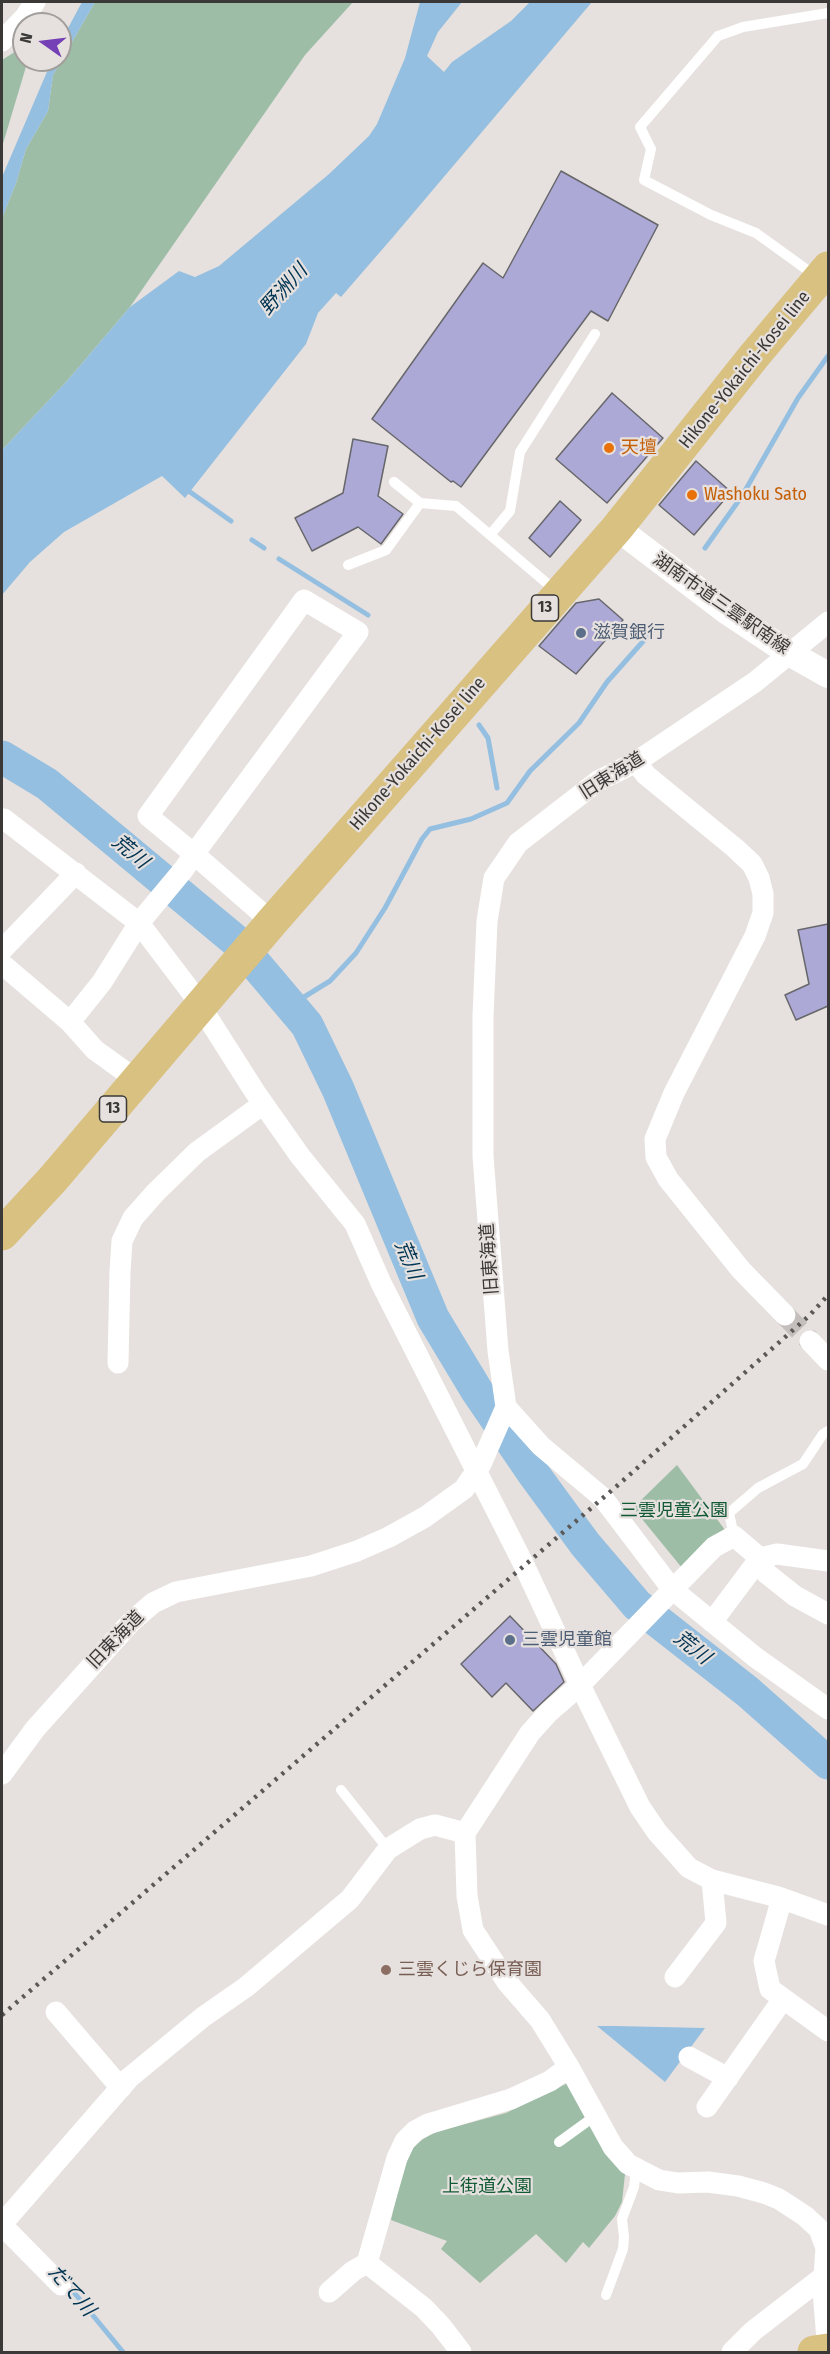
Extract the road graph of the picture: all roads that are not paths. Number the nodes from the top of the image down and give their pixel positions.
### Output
1 (35, 2) edge
2 (828, 13) edge
3 (2, 40) edge
4 (824, 273) edge
5 (595, 334) dead end
6 (394, 482) dead end
7 (420, 503) junction
8 (616, 528) junction
9 (490, 535) junction
10 (348, 565) dead end
11 (559, 593) junction
12 (828, 622) edge
13 (789, 653) junction
14 (828, 675) edge
15 (636, 762) junction
16 (2, 819) edge
17 (189, 862) junction
18 (76, 873) junction
19 (141, 920) junction
20 (263, 932) junction
21 (2, 950) edge
22 (2, 964) edge
23 (201, 1006) junction
24 (70, 1022) junction
25 (138, 1081) junction
26 (263, 1104) junction
27 (2, 1234) edge
28 (785, 1315) tunnel mouth
29 (810, 1341) tunnel mouth
30 (828, 1360) edge
31 (118, 1363) dead end
32 (506, 1407) junction
33 (828, 1431) edge
34 (479, 1467) junction
35 (734, 1536) junction
36 (760, 1558) junction
37 (828, 1561) edge
38 (668, 1594) junction
39 (828, 1614) edge
40 (712, 1622) junction
41 (580, 1684) junction
42 (828, 1709) edge
43 (2, 1774) edge
44 (341, 1790) dead end
45 (465, 1833) junction
46 (388, 1849) junction
47 (712, 1880) junction
48 (782, 1898) junction
49 (828, 1915) edge
50 (675, 1977) dead end
51 (783, 1999) junction
52 (56, 2012) dead end
53 (828, 2031) edge
54 (689, 2056) dead end
55 (570, 2067) junction
56 (728, 2078) junction
57 (121, 2088) junction
58 (707, 2107) dead end
59 (595, 2116) junction
60 (559, 2142) dead end
61 (636, 2169) junction
62 (2, 2224) edge
63 (367, 2263) junction
64 (826, 2275) edge
65 (61, 2285) dead end
66 (329, 2292) dead end
67 (606, 2295) dead end
68 (823, 2351) edge
69 (461, 2352) edge
70 (732, 2352) edge

1 - 3 street
2 - 4 lane
4 - 8 main road, Hikone-Yokaichi-Kosei line / 13
5 - 9 lane
6 - 7 lane
7 - 9 lane
7 - 10 lane
8 - 11 main road, Hikone-Yokaichi-Kosei line / 13
8 - 13 street, 湖南市道三雲駅南線
9 - 11 lane
11 - 20 main road, Hikone-Yokaichi-Kosei line / 13
12 - 13 street, 旧東海道
13 - 14 street, 湖南市道三雲駅南線
13 - 15 street, 旧東海道
15 - 28 street
15 - 32 street, 旧東海道
16 - 18 street
17 - 17 street
17 - 19 street
17 - 20 street
18 - 19 street
18 - 21 street
19 - 23 street
19 - 24 street
20 - 23 main road, Hikone-Yokaichi-Kosei line / 13
22 - 24 street
23 - 25 main road, Hikone-Yokaichi-Kosei line / 13
23 - 26 street
24 - 25 street
25 - 27 main road, Hikone-Yokaichi-Kosei line / 13
26 - 31 street
26 - 34 street
29 - 30 street
32 - 34 street, 旧東海道
32 - 38 street
33 - 35 lane
34 - 41 street
34 - 43 street, 旧東海道
35 - 36 street
35 - 38 street
36 - 37 street
36 - 39 street
36 - 40 street
38 - 40 street
38 - 41 street
40 - 42 street
41 - 45 street
41 - 47 street
44 - 46 lane
45 - 46 street
45 - 55 street
46 - 57 street
47 - 48 street
47 - 50 street
48 - 49 street
48 - 51 street
51 - 53 street
51 - 56 street
52 - 57 street
54 - 56 street
55 - 59 street
55 - 63 street
56 - 58 street
57 - 62 street
59 - 60 lane
59 - 61 street
61 - 64 street
61 - 67 lane
62 - 65 street
63 - 66 street
63 - 69 street
64 - 68 street
64 - 70 street

